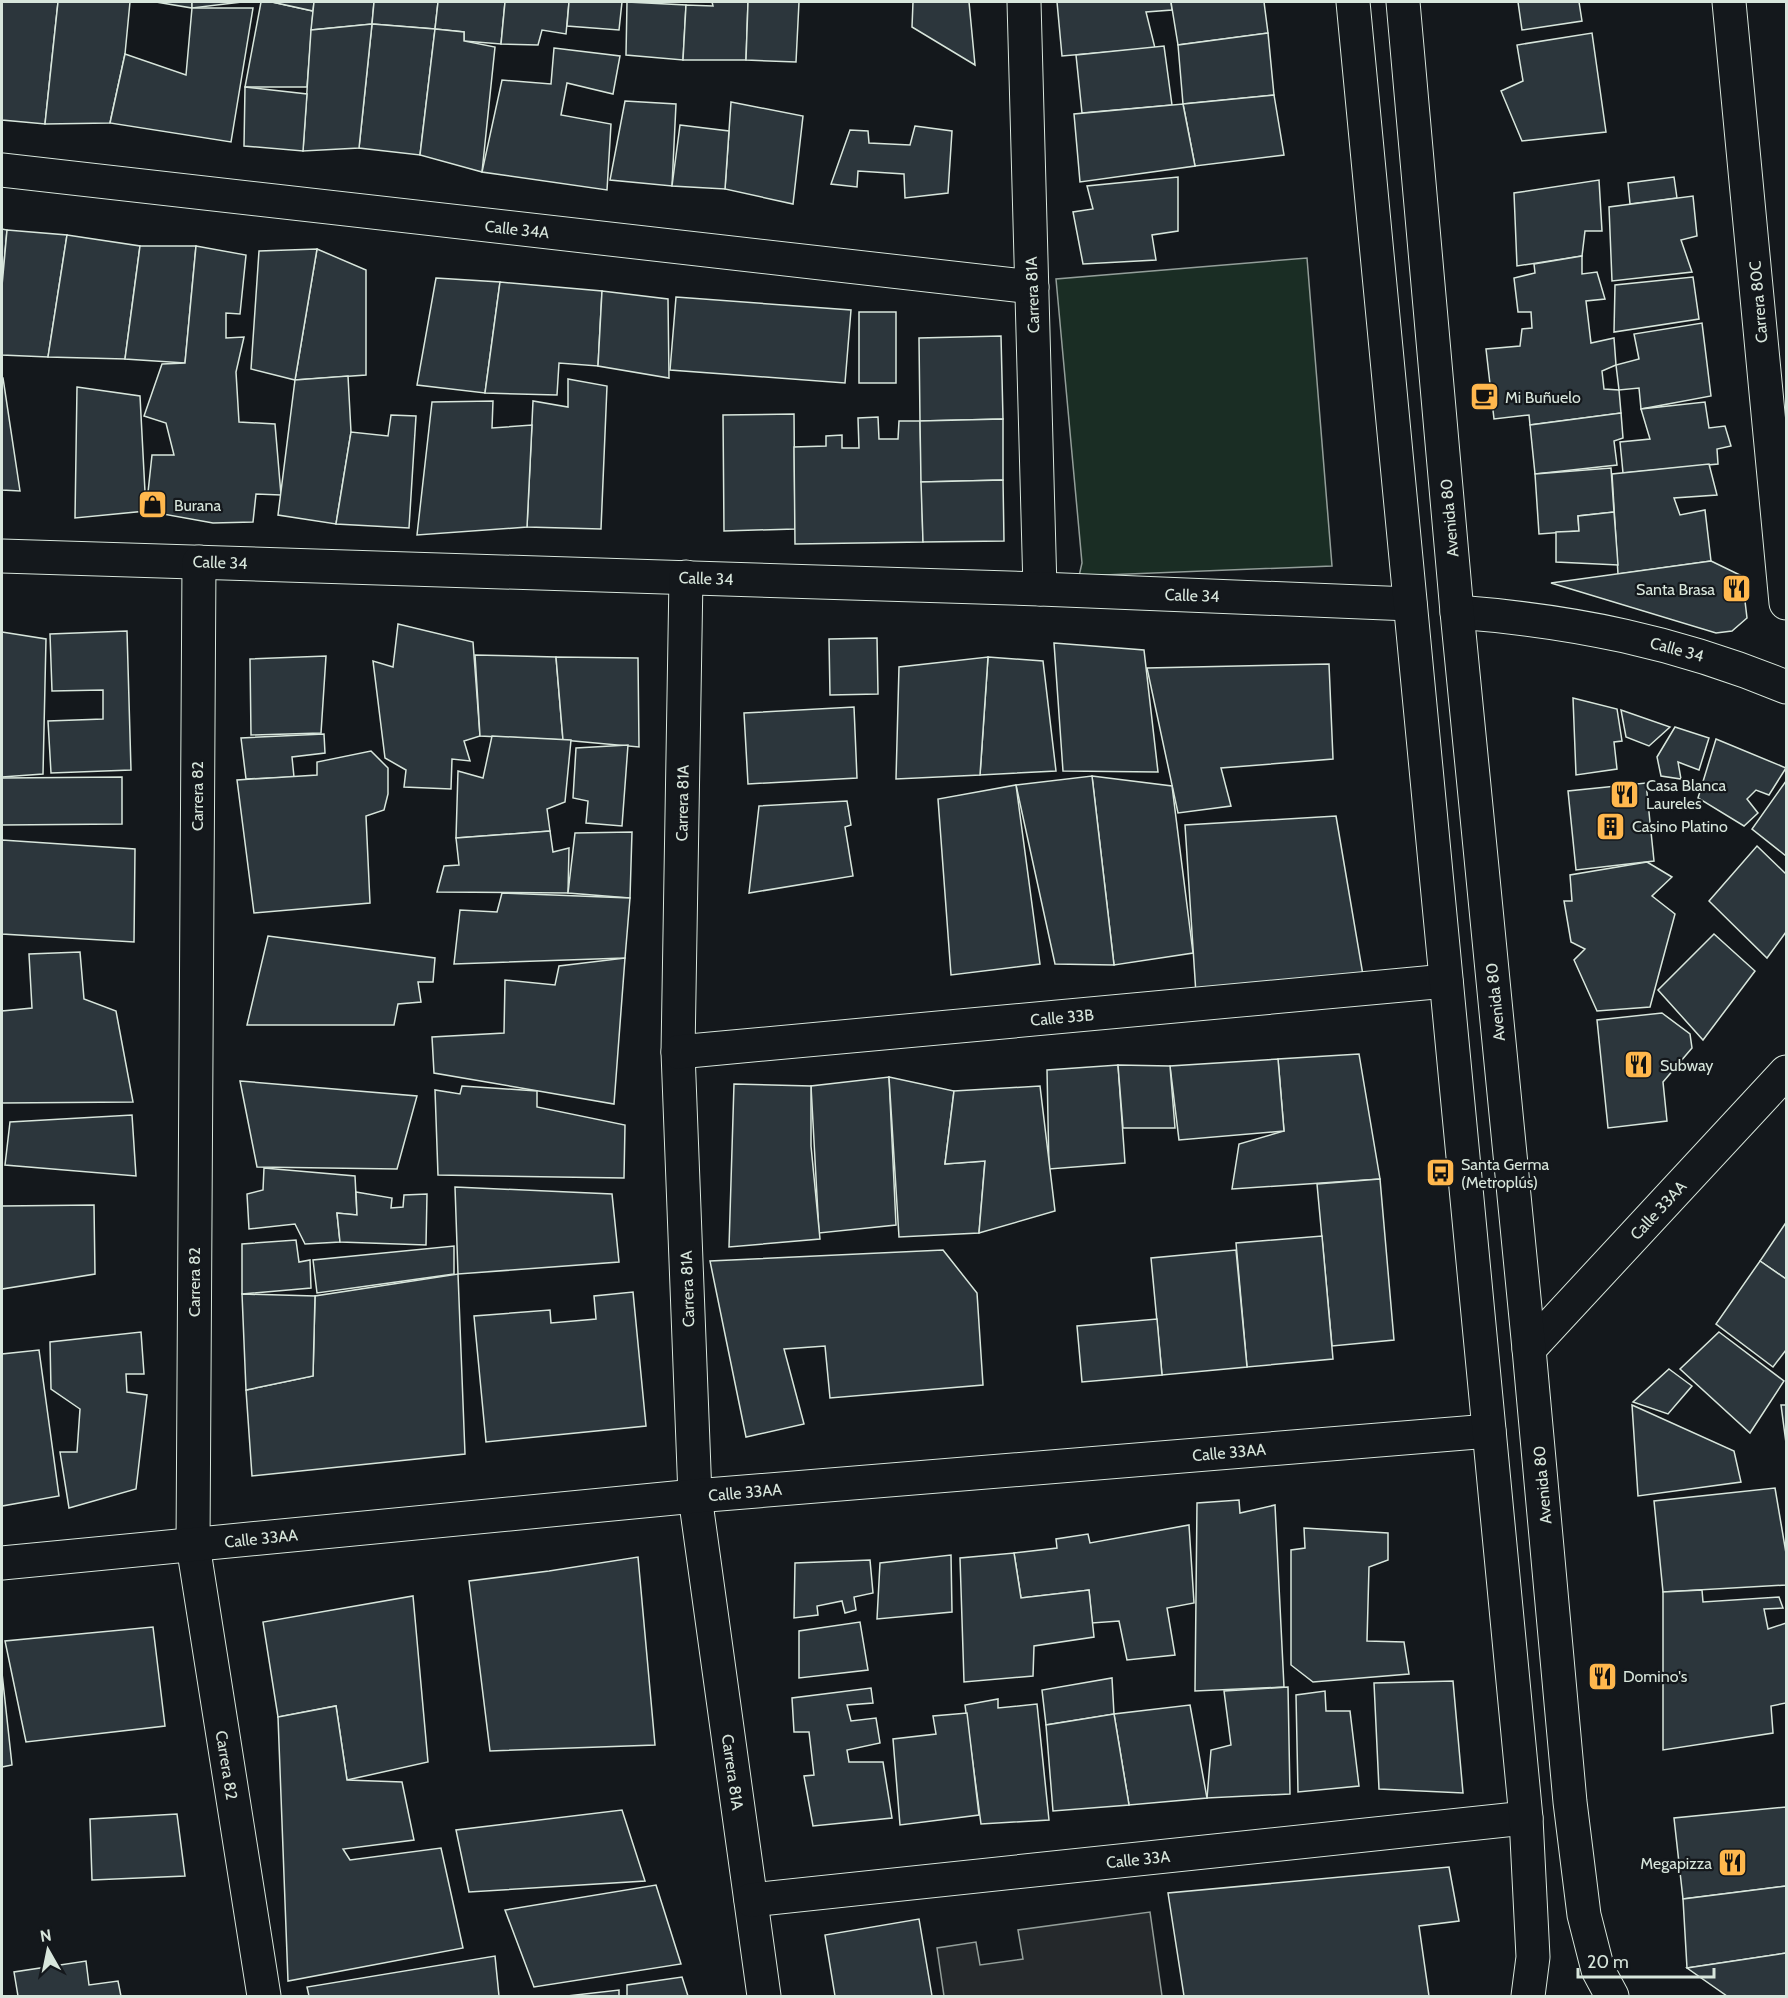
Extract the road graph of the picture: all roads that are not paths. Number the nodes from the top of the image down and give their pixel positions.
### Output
1 (1024, 2) edge
2 (1353, 2) edge
3 (1403, 2) edge
4 (1729, 2) edge
5 (2, 170) edge
6 (1032, 287) junction
7 (1781, 489) edge
8 (2, 556) edge
9 (199, 562) junction
10 (686, 577) junction
11 (1040, 589) junction
12 (1786, 603) edge
13 (1410, 604) junction
14 (1457, 612) junction
15 (1786, 687) edge
16 (1446, 981) junction
17 (678, 1053) junction
18 (1786, 1072) edge
19 (1529, 1349) junction
20 (1489, 1431) junction
21 (695, 1496) junction
22 (193, 1545) junction
23 (2, 1563) edge
24 (1526, 1818) junction
25 (751, 1900) junction
26 (264, 1996) edge
27 (764, 1996) edge
28 (1528, 1996) edge
29 (1612, 1996) edge

1 - 6 street, Carrera 81A
2 - 13 street
3 - 14 street, Avenida 80
4 - 7 street, Carrera 80C
5 - 6 street, Calle 34A
6 - 11 street, Carrera 81A
7 - 12 street, Carrera 80C
8 - 9 street, Calle 34
9 - 10 street, Calle 34
9 - 22 street, Carrera 82
10 - 11 street, Calle 34
10 - 17 street, Carrera 81A
11 - 13 street, Calle 34
13 - 16 street
14 - 15 street, Calle 34
14 - 19 street, Avenida 80
16 - 17 street, Calle 33B
16 - 20 street
17 - 21 street, Carrera 81A
18 - 19 street, Calle 33AA
19 - 29 street, Avenida 80
20 - 21 street, Calle 33AA
20 - 24 street
21 - 22 street, Calle 33AA
21 - 25 street, Carrera 81A
22 - 23 street, Calle 33AA
22 - 26 street, Carrera 82
24 - 25 street, Calle 33A
24 - 28 street
25 - 27 street, Carrera 81A

